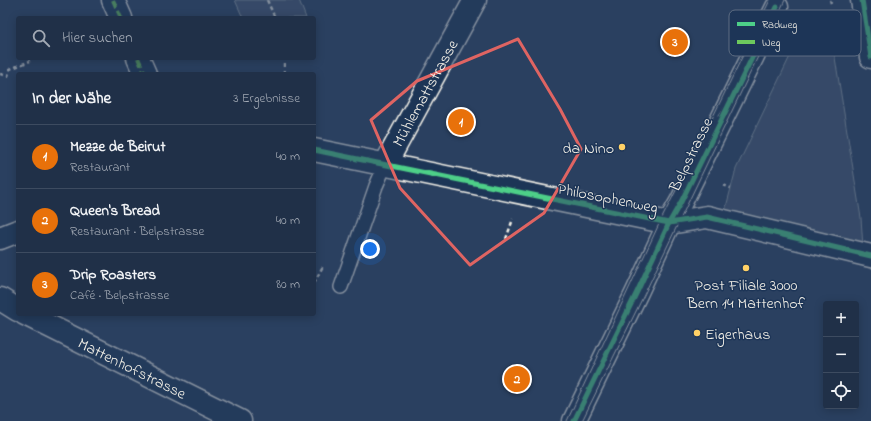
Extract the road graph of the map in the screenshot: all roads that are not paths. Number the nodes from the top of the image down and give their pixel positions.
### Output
1 (113, 0) edge
2 (475, 0) edge
3 (862, 0) edge
4 (120, 16) edge
5 (753, 56) edge
6 (871, 57) edge
7 (139, 60) edge
8 (144, 72) edge
9 (316, 150) edge
10 (386, 163) junction
11 (669, 222) junction
12 (16, 232) edge
13 (0, 238) edge
14 (871, 256) edge
15 (341, 287) dead end
16 (0, 299) edge
17 (16, 309) edge
18 (29, 316) edge
19 (240, 421) edge
20 (574, 421) edge

1 - 4 street
2 - 10 street, Mühlemattstrasse
3 - 6 street
5 - 11 street, Belpstrasse
7 - 8 street
9 - 10 street, Mühlemattstrasse
10 - 11 street, Philosophenweg
10 - 15 lane
11 - 14 street, Philosophenweg
11 - 20 street, Belpstrasse
12 - 13 street
16 - 17 street
18 - 19 street, Mattenhofstrasse

